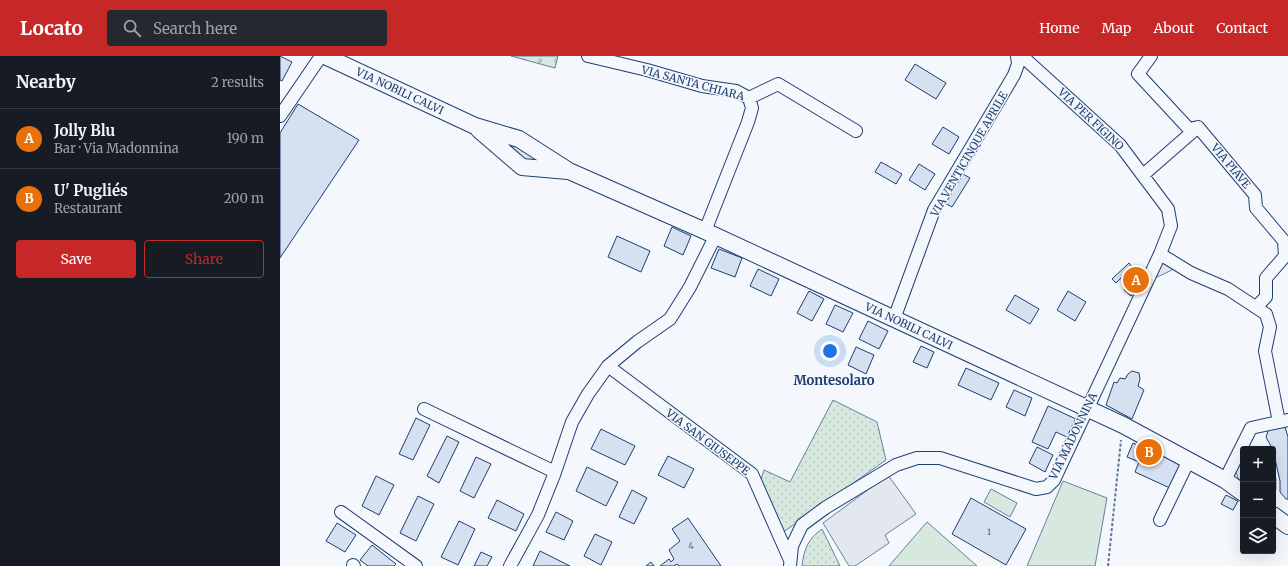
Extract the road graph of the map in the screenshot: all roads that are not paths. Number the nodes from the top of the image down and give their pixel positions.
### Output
1 (321, 56) edge
2 (325, 56) edge
3 (588, 56) edge
4 (1017, 56) edge
5 (1022, 56) edge
6 (1151, 56) edge
7 (749, 98) junction
8 (280, 116) edge
9 (475, 126) junction
10 (1198, 127) junction
11 (856, 131) dead end
12 (569, 171) junction
13 (1143, 176) junction
14 (710, 234) junction
15 (1160, 254) junction
16 (1261, 311) junction
17 (894, 320) junction
18 (608, 366) junction
19 (424, 409) dead end
20 (1087, 409) junction
21 (1283, 421) edge
22 (1189, 460) junction
23 (555, 472) junction
24 (1225, 480) junction
25 (1240, 491) edge
26 (341, 512) dead end
27 (1276, 517) edge
28 (1160, 520) dead end
29 (1288, 526) edge
30 (790, 563) edge
31 (416, 566) edge
32 (510, 566) edge

1 - 8 street
2 - 9 main road, VIA NOBILI CALVI
3 - 7 street, VIA SANTA CHIARA
4 - 17 street, VIA VENTICINQUE APRILE
5 - 13 street, VIA PER FIGINO
6 - 10 street
7 - 11 street, VIA SANTA CHIARA
7 - 14 street
9 - 12 main road, VIA NOBILI CALVI
9 - 12 main road, VIA NOBILI CALVI
10 - 13 street
10 - 16 street, VIA PIAVE
12 - 14 main road, VIA NOBILI CALVI
13 - 15 street, VIA PER FIGINO
14 - 17 main road, VIA NOBILI CALVI
14 - 18 street
15 - 16 street
15 - 20 street, VIA MADONNINA
16 - 21 street
17 - 20 main road, VIA NOBILI CALVI
18 - 23 street
18 - 30 street, VIA SAN GIUSEPPE
19 - 23 street
20 - 22 main road, VIA NOBILI CALVI
20 - 30 street, VIA MADONNINA
21 - 24 street
22 - 24 main road, VIA NOBILI CALVI
22 - 28 street
23 - 32 street
24 - 25 main road, VIA NOBILI CALVI
26 - 31 street
27 - 29 main road

